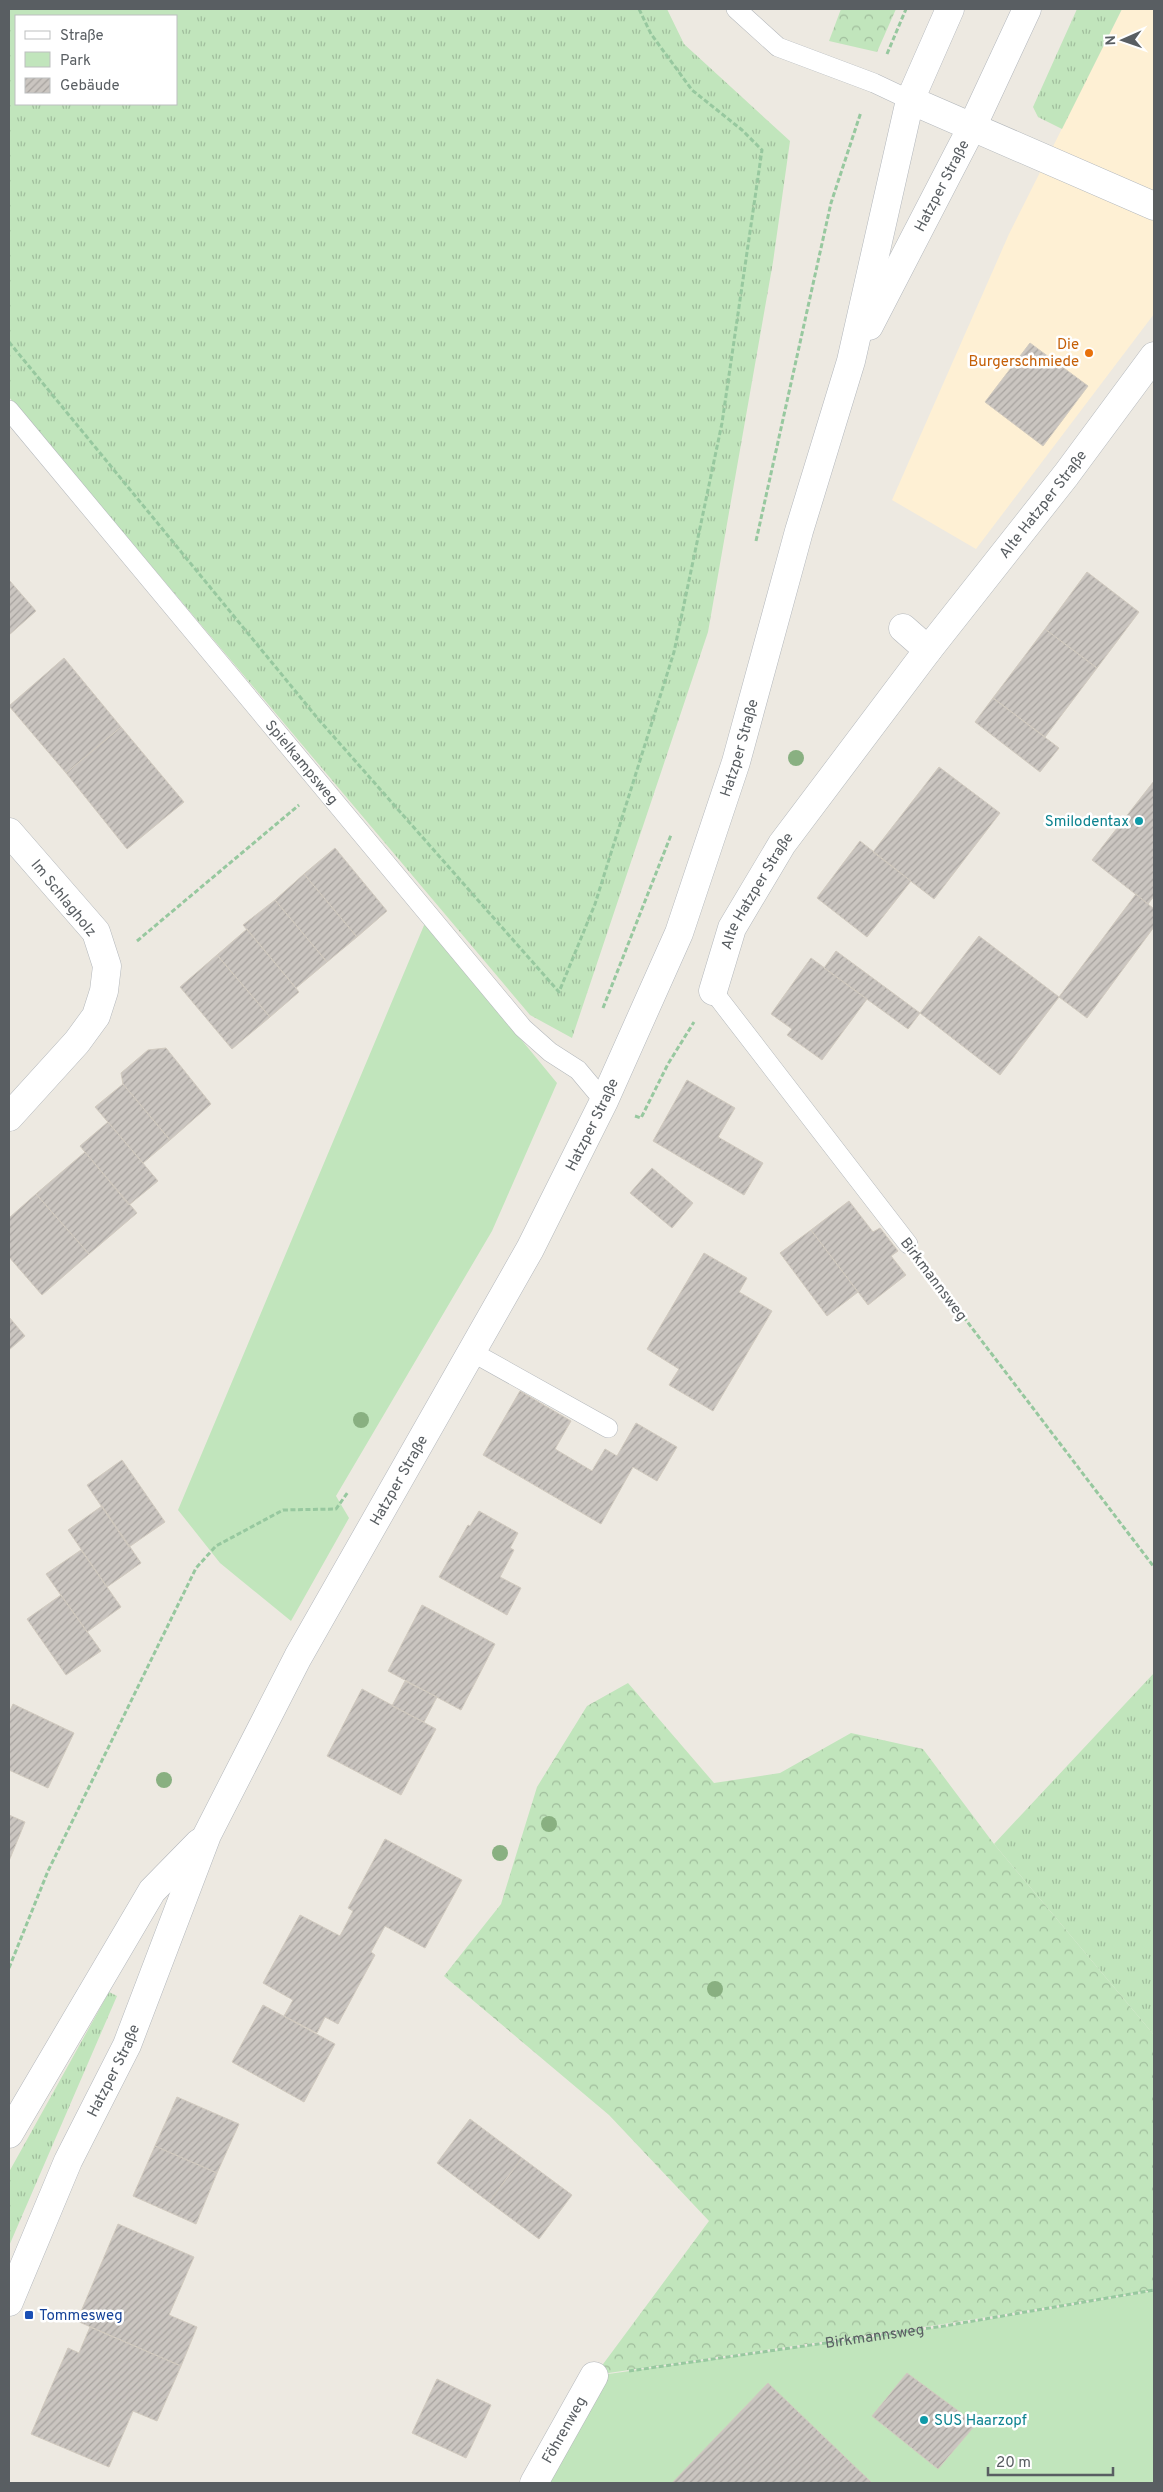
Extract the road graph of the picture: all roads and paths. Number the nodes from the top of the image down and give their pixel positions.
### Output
1 (639, 9) edge
2 (736, 9) edge
3 (906, 9) edge
4 (950, 9) edge
5 (1027, 9) edge
6 (874, 83) junction
7 (910, 100) junction
8 (972, 127) junction
9 (1154, 206) edge
10 (9, 342) edge
11 (1154, 356) edge
12 (851, 361) junction
13 (9, 410) edge
14 (754, 548) dead end
15 (903, 628) dead end
16 (928, 650) junction
17 (322, 786) junction
18 (672, 831) dead end
19 (9, 832) edge
20 (107, 966) junction
21 (713, 992) junction
22 (600, 1017) dead end
23 (604, 1101) junction
24 (9, 1117) edge
25 (908, 1244) joint
26 (472, 1352) junction
27 (608, 1428) dead end
28 (353, 1484) dead end
29 (1154, 1567) edge
30 (207, 1835) junction
31 (9, 1968) edge
32 (9, 2134) edge
33 (1154, 2290) edge
34 (9, 2302) edge
35 (594, 2376) joint
36 (534, 2483) edge

1 - 10 path
2 - 6 lane
3 - 6 path
4 - 7 main road, Hatzper Straße
5 - 8 main road, Hatzper Straße
6 - 7 lane
6 - 14 path
7 - 8 main road
7 - 12 main road, Hatzper Straße
8 - 9 main road
8 - 12 main road, Hatzper Straße
11 - 16 main road, Alte Hatzper Straße
12 - 23 main road, Hatzper Straße
13 - 17 lane, Spielkampsweg
15 - 16 main road
16 - 21 main road, Alte Hatzper Straße
17 - 20 path
17 - 23 lane, Spielkampsweg
18 - 22 path
19 - 20 main road, Im Schlagholz
20 - 24 main road, Im Schlagholz
21 - 23 path
21 - 25 lane, Birkmannsweg
23 - 26 main road, Hatzper Straße
25 - 29 path, Birkmannsweg
26 - 27 lane
26 - 30 main road, Hatzper Straße
28 - 31 path
30 - 32 main road, Hatzper Straße
30 - 34 main road, Hatzper Straße
33 - 35 path, Birkmannsweg
35 - 36 main road, Föhrenweg

